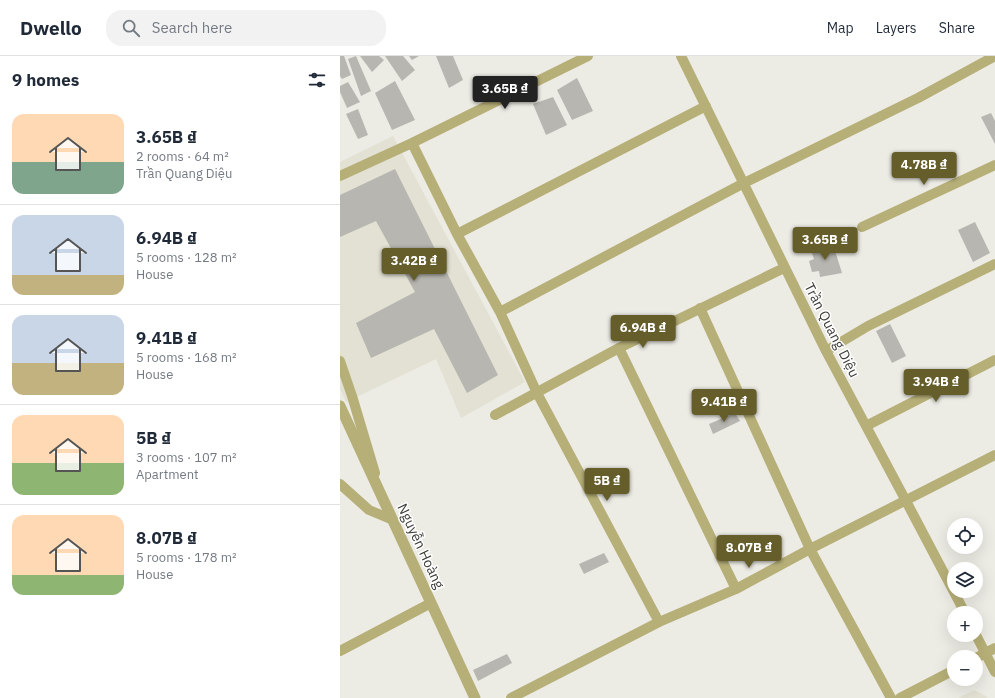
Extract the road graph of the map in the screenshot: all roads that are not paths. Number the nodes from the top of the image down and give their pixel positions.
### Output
1 (588, 56) edge
2 (681, 56) edge
3 (995, 56) edge
4 (706, 106) junction
5 (412, 143) junction
6 (995, 165) edge
7 (340, 176) edge
8 (744, 184) junction
9 (862, 227) dead end
10 (458, 234) junction
11 (995, 264) edge
12 (784, 268) junction
13 (700, 308) junction
14 (500, 312) junction
15 (619, 348) junction
16 (826, 351) junction
17 (995, 360) edge
18 (340, 361) edge
19 (537, 393) junction
20 (340, 406) edge
21 (495, 415) dead end
22 (866, 426) junction
23 (995, 455) edge
24 (340, 484) edge
25 (381, 492) junction
26 (906, 501) junction
27 (393, 520) junction
28 (810, 549) junction
29 (736, 589) junction
30 (432, 603) junction
31 (961, 606) edge
32 (659, 622) junction
33 (980, 642) edge
34 (995, 648) edge
35 (340, 651) edge
36 (986, 653) junction
37 (983, 654) edge
38 (995, 672) edge
39 (947, 674) edge
40 (475, 698) edge
41 (511, 698) edge
42 (891, 698) edge
43 (900, 698) edge

1 - 5 street
2 - 4 street, Trần Quang Diệu
3 - 8 street
4 - 8 street, Trần Quang Diệu
4 - 10 street
5 - 7 street
5 - 10 street
6 - 9 street
8 - 12 street, Trần Quang Diệu
8 - 14 street
10 - 14 street
11 - 16 street
12 - 13 street
12 - 16 street, Trần Quang Diệu
13 - 15 street
13 - 28 street
14 - 19 street
15 - 19 street
15 - 29 street
16 - 22 street, Trần Quang Diệu
17 - 22 street
18 - 25 street
19 - 21 street
19 - 32 street
20 - 25 street, Nguyễn Hoàng
22 - 26 street, Trần Quang Diệu
23 - 26 street
24 - 27 street
25 - 27 street, Nguyễn Hoàng
26 - 28 street
26 - 31 street, Trần Quang Diệu
27 - 30 street, Nguyễn Hoàng
28 - 29 street
28 - 42 street
29 - 32 street
30 - 35 street
30 - 40 street, Nguyễn Hoàng
32 - 41 street
33 - 36 street
34 - 36 street
36 - 37 street
36 - 38 street
39 - 43 street

